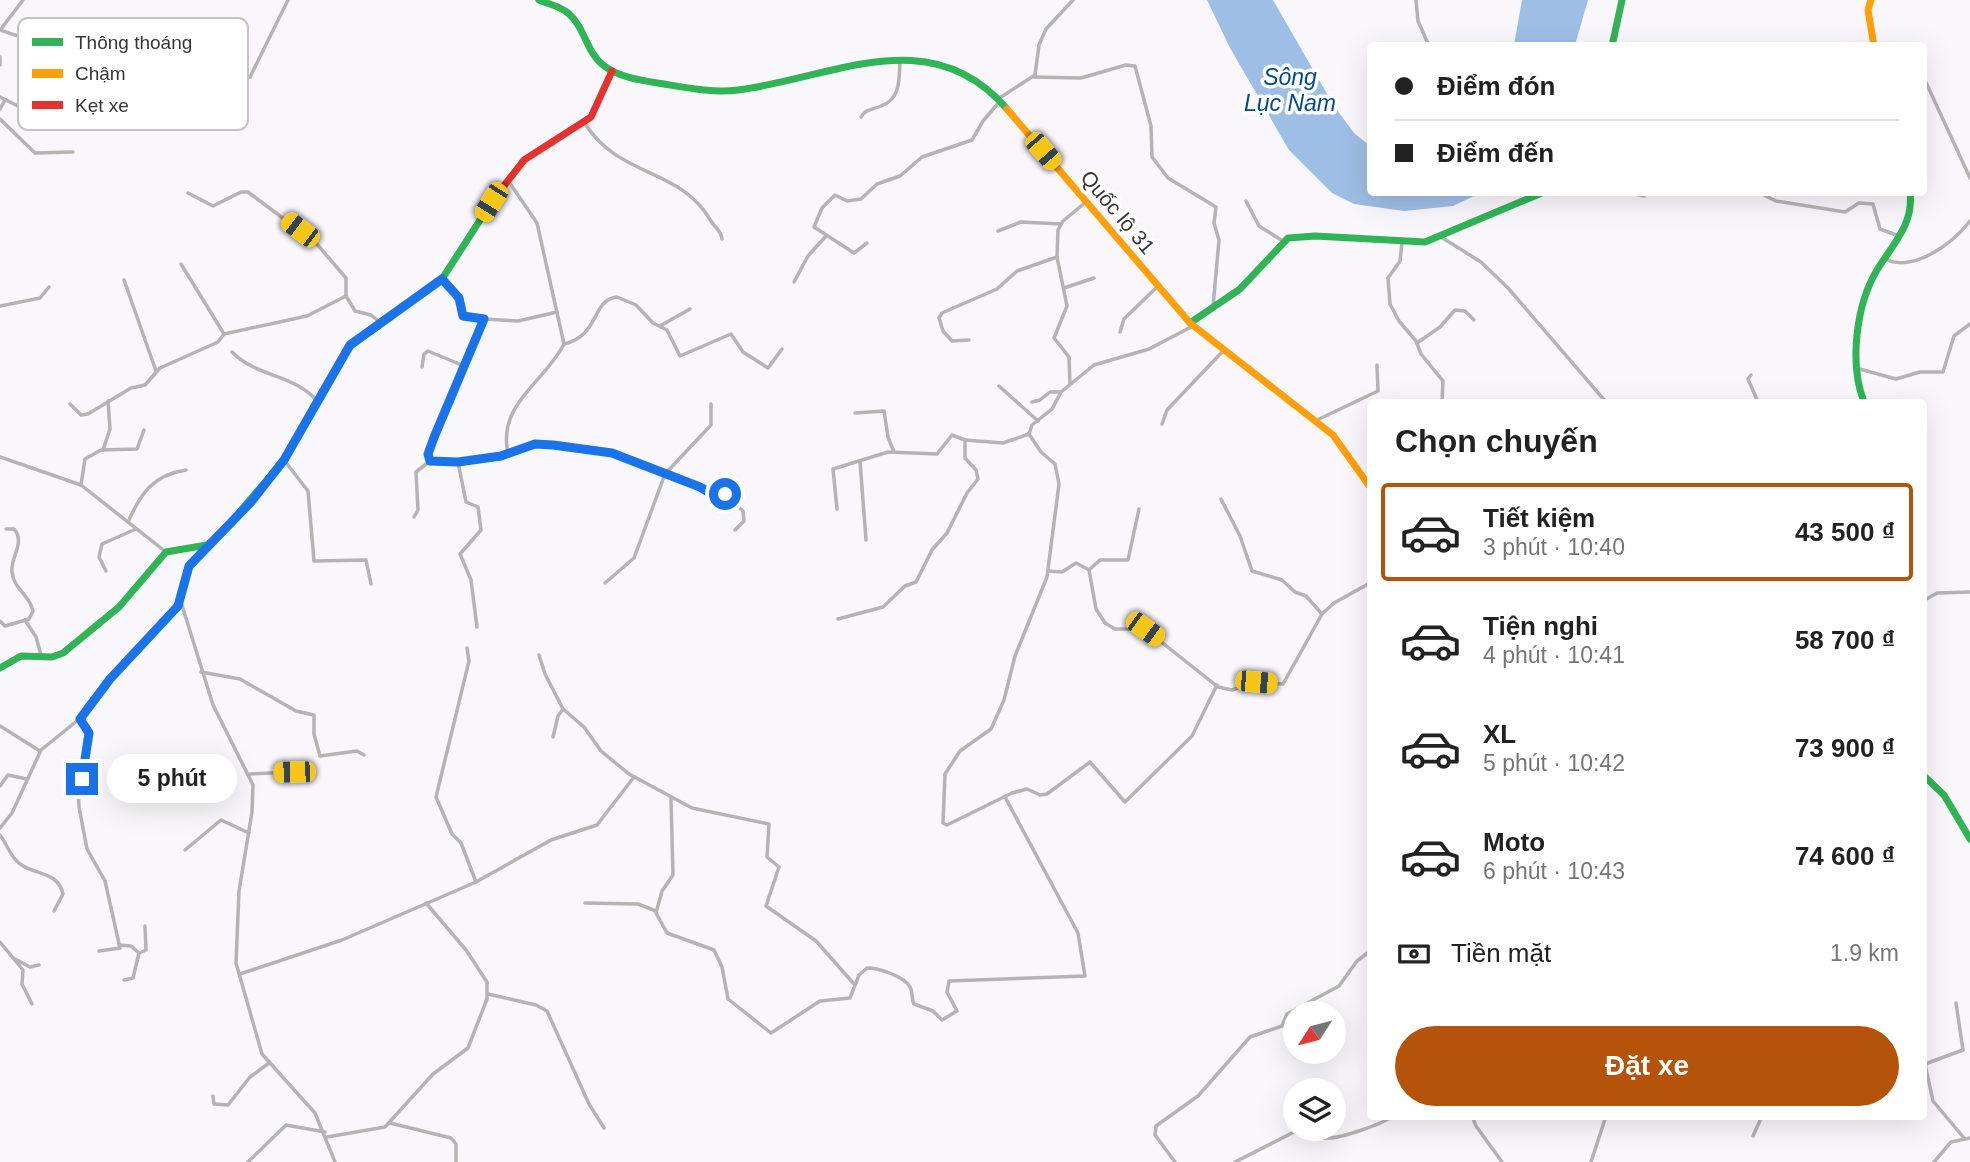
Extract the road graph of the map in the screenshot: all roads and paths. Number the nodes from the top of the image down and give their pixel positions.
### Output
1 (23, 0) edge
2 (288, 0) edge
3 (539, 0) edge
4 (1073, 0) edge
5 (1416, 0) edge
6 (1622, 0) edge
7 (1871, 0) edge
8 (0, 30) edge
9 (18, 36) edge
10 (1427, 42) edge
11 (1613, 42) edge
12 (1873, 42) edge
13 (0, 57) edge
14 (900, 61) junction
15 (0, 65) edge
16 (612, 71) junction
17 (1034, 77) junction
18 (248, 78) edge
19 (1927, 85) edge
20 (0, 97) edge
21 (5, 100) junction
22 (999, 100) junction
23 (18, 106) edge
24 (0, 109) edge
25 (861, 117) dead end
26 (0, 119) edge
27 (584, 122) junction
28 (73, 152) dead end
29 (1970, 178) edge
30 (507, 179) junction
31 (188, 193) dead end
32 (1535, 196) edge
33 (1766, 196) edge
34 (1911, 196) edge
35 (1246, 201) dead end
36 (1086, 202) junction
37 (1970, 221) edge
38 (1061, 224) junction
39 (998, 231) dead end
40 (826, 236) junction
41 (1899, 236) junction
42 (1441, 237) junction
43 (722, 239) dead end
44 (1283, 241) junction
45 (867, 243) dead end
46 (1402, 243) junction
47 (1057, 257) junction
48 (1885, 258) junction
49 (181, 264) dead end
50 (1094, 278) dead end
51 (442, 279) junction
52 (124, 280) dead end
53 (794, 282) dead end
54 (1158, 286) junction
55 (49, 287) dead end
56 (1065, 288) junction
57 (346, 296) junction
58 (0, 306) edge
59 (1213, 307) junction
60 (690, 309) dead end
61 (557, 312) junction
62 (484, 319) junction
63 (1474, 320) dead end
64 (381, 323) junction
65 (1191, 324) junction
66 (1970, 324) edge
67 (660, 326) junction
68 (1120, 332) dead end
69 (224, 334) junction
70 (969, 340) dead end
71 (1417, 343) junction
72 (564, 344) junction
73 (782, 349) dead end
74 (1224, 351) junction
75 (232, 352) dead end
76 (1377, 365) dead end
77 (464, 366) junction
78 (422, 367) dead end
79 (1856, 368) junction
80 (156, 371) junction
81 (1751, 375) dead end
82 (1070, 384) junction
83 (999, 386) dead end
84 (1061, 392) junction
85 (1443, 399) edge
86 (1603, 399) edge
87 (1757, 399) edge
88 (1863, 399) edge
89 (108, 401) junction
90 (1032, 402) dead end
91 (318, 403) junction
92 (70, 404) dead end
93 (711, 404) dead end
94 (855, 413) dead end
95 (1317, 420) junction
96 (1038, 421) junction
97 (1162, 424) dead end
98 (144, 430) dead end
99 (1029, 434) junction
100 (965, 440) junction
101 (103, 450) junction
102 (894, 452) junction
103 (508, 453) junction
104 (0, 457) edge
105 (284, 460) junction
106 (430, 461) junction
107 (860, 461) junction
108 (458, 462) junction
109 (186, 470) dead end
110 (665, 474) junction
111 (1367, 482) edge
112 (81, 485) junction
113 (1221, 499) dead end
114 (836, 509) dead end
115 (1139, 509) dead end
116 (414, 517) dead end
117 (128, 522) junction
118 (6, 529) dead end
119 (136, 529) junction
120 (735, 530) dead end
121 (866, 540) dead end
122 (207, 545) junction
123 (166, 552) junction
124 (1089, 570) junction
125 (106, 571) dead end
126 (1048, 571) junction
127 (605, 583) dead end
128 (371, 584) dead end
129 (1367, 584) edge
130 (1970, 592) edge
131 (1927, 599) edge
132 (181, 602) junction
133 (1322, 614) junction
134 (838, 619) dead end
135 (25, 620) junction
136 (0, 621) edge
137 (477, 626) dead end
138 (467, 648) dead end
139 (41, 655) junction
140 (539, 655) dead end
141 (0, 668) edge
142 (201, 672) junction
143 (1217, 685) junction
144 (563, 709) junction
145 (80, 719) junction
146 (0, 726) edge
147 (553, 737) dead end
148 (40, 751) junction
149 (364, 755) dead end
150 (294, 772) dead end
151 (250, 774) junction
152 (634, 776) junction
153 (27, 779) junction
154 (1927, 779) edge
155 (0, 786) edge
156 (1006, 797) junction
157 (671, 799) junction
158 (0, 828) edge
159 (249, 833) junction
160 (0, 835) edge
161 (1970, 839) edge
162 (185, 850) dead end
163 (475, 882) junction
164 (426, 902) junction
165 (585, 903) dead end
166 (54, 911) dead end
167 (656, 911) junction
168 (145, 926) dead end
169 (0, 942) edge
170 (119, 945) junction
171 (99, 951) dead end
172 (139, 953) junction
173 (1367, 953) edge
174 (13, 958) junction
175 (38, 965) dead end
176 (240, 974) junction
177 (124, 980) dead end
178 (854, 984) junction
179 (488, 994) junction
180 (1956, 1003) dead end
181 (32, 1004) dead end
182 (269, 1063) junction
183 (1927, 1063) edge
184 (1927, 1073) edge
185 (213, 1096) dead end
186 (1388, 1120) edge
187 (1474, 1120) edge
188 (1605, 1120) edge
189 (1760, 1120) edge
190 (389, 1123) junction
191 (604, 1128) dead end
192 (326, 1134) junction
193 (1753, 1136) dead end
194 (1967, 1138) edge
195 (248, 1162) edge
196 (335, 1162) edge
197 (456, 1162) edge
198 (1175, 1162) edge
199 (1235, 1162) edge
200 (1502, 1162) edge
201 (1591, 1162) edge
202 (1934, 1162) edge

1 - 8 street
2 - 18 street
3 - 16 main road
4 - 17 street
5 - 10 street
6 - 11 main road
7 - 12 main road
8 - 9 street
13 - 15 street
14 - 16 main road, Quốc lộ 31
14 - 22 main road, Quốc lộ 31
14 - 25 street
16 - 27 main road
17 - 22 street
17 - 59 street
19 - 29 street
20 - 21 street
21 - 23 street
21 - 24 street
22 - 36 main road, Quốc lộ 31
22 - 40 street
26 - 28 street
27 - 30 main road
27 - 43 street
30 - 51 main road
30 - 61 street
31 - 57 street
32 - 42 main road
33 - 41 street
34 - 41 main road
35 - 44 street
36 - 38 street
36 - 54 main road, Quốc lộ 31
37 - 48 street
38 - 39 street
38 - 47 street
40 - 45 street
40 - 53 street
41 - 48 main road
42 - 46 main road
42 - 86 street
44 - 46 main road
44 - 59 main road
46 - 71 street
47 - 56 street
47 - 70 street
48 - 79 main road
49 - 69 street
50 - 56 street
51 - 62 street
51 - 64 main road
52 - 80 street
54 - 65 main road, Quốc lộ 31
54 - 68 street
55 - 58 street
56 - 82 street
57 - 64 street
57 - 69 street
59 - 65 main road
60 - 67 street
61 - 62 street
61 - 72 street
62 - 77 street
63 - 71 street
64 - 91 main road
65 - 74 main road, Quốc lộ 31
65 - 82 street
66 - 79 street
67 - 72 street
67 - 73 street
69 - 80 street
71 - 85 street
72 - 103 street
74 - 95 main road, Quốc lộ 31
74 - 97 street
75 - 91 street
76 - 95 street
77 - 78 street
77 - 106 street
79 - 88 main road
80 - 89 street
81 - 87 street
82 - 84 street
83 - 96 street
84 - 90 street
84 - 96 street
89 - 92 street
89 - 101 street
91 - 105 main road
93 - 110 street
94 - 102 street
95 - 111 main road, Quốc lộ 31
96 - 99 street
98 - 101 street
99 - 100 street
99 - 126 street
100 - 102 street
100 - 134 street
101 - 112 street
102 - 107 street
103 - 108 street
103 - 110 street
104 - 112 street
105 - 122 main road
105 - 128 street
106 - 108 street
106 - 116 street
107 - 114 street
107 - 121 street
108 - 137 street
109 - 117 street
110 - 120 street
110 - 127 street
112 - 117 street
113 - 133 street
115 - 124 street
117 - 119 street
118 - 135 street
119 - 123 street
119 - 125 street
122 - 123 main road
122 - 132 street
123 - 139 main road
124 - 126 street
124 - 143 street
126 - 156 street
129 - 133 street
130 - 131 street
132 - 142 street
132 - 145 street
133 - 143 street
135 - 136 street
135 - 139 street
138 - 163 street
139 - 141 main road
140 - 144 street
142 - 149 street
142 - 151 street
143 - 156 street
144 - 147 street
144 - 152 street
145 - 148 street
145 - 170 street
146 - 148 street
148 - 153 street
150 - 151 street
151 - 159 street
152 - 157 street
152 - 163 street
153 - 155 street
153 - 158 street
154 - 161 main road
156 - 178 street
157 - 167 street
157 - 178 street
159 - 162 street
159 - 176 street
160 - 166 street
163 - 164 street
164 - 176 street
164 - 179 street
165 - 167 street
167 - 178 street
168 - 172 street
169 - 174 street
170 - 171 street
170 - 172 street
172 - 177 street
173 - 198 street
174 - 175 street
174 - 181 street
176 - 182 street
179 - 190 street
179 - 191 street
180 - 183 street
182 - 185 street
182 - 192 street
184 - 194 street
186 - 199 street
187 - 200 street
188 - 201 street
189 - 193 street
190 - 192 street
190 - 197 street
192 - 195 street
192 - 196 street
194 - 202 street

